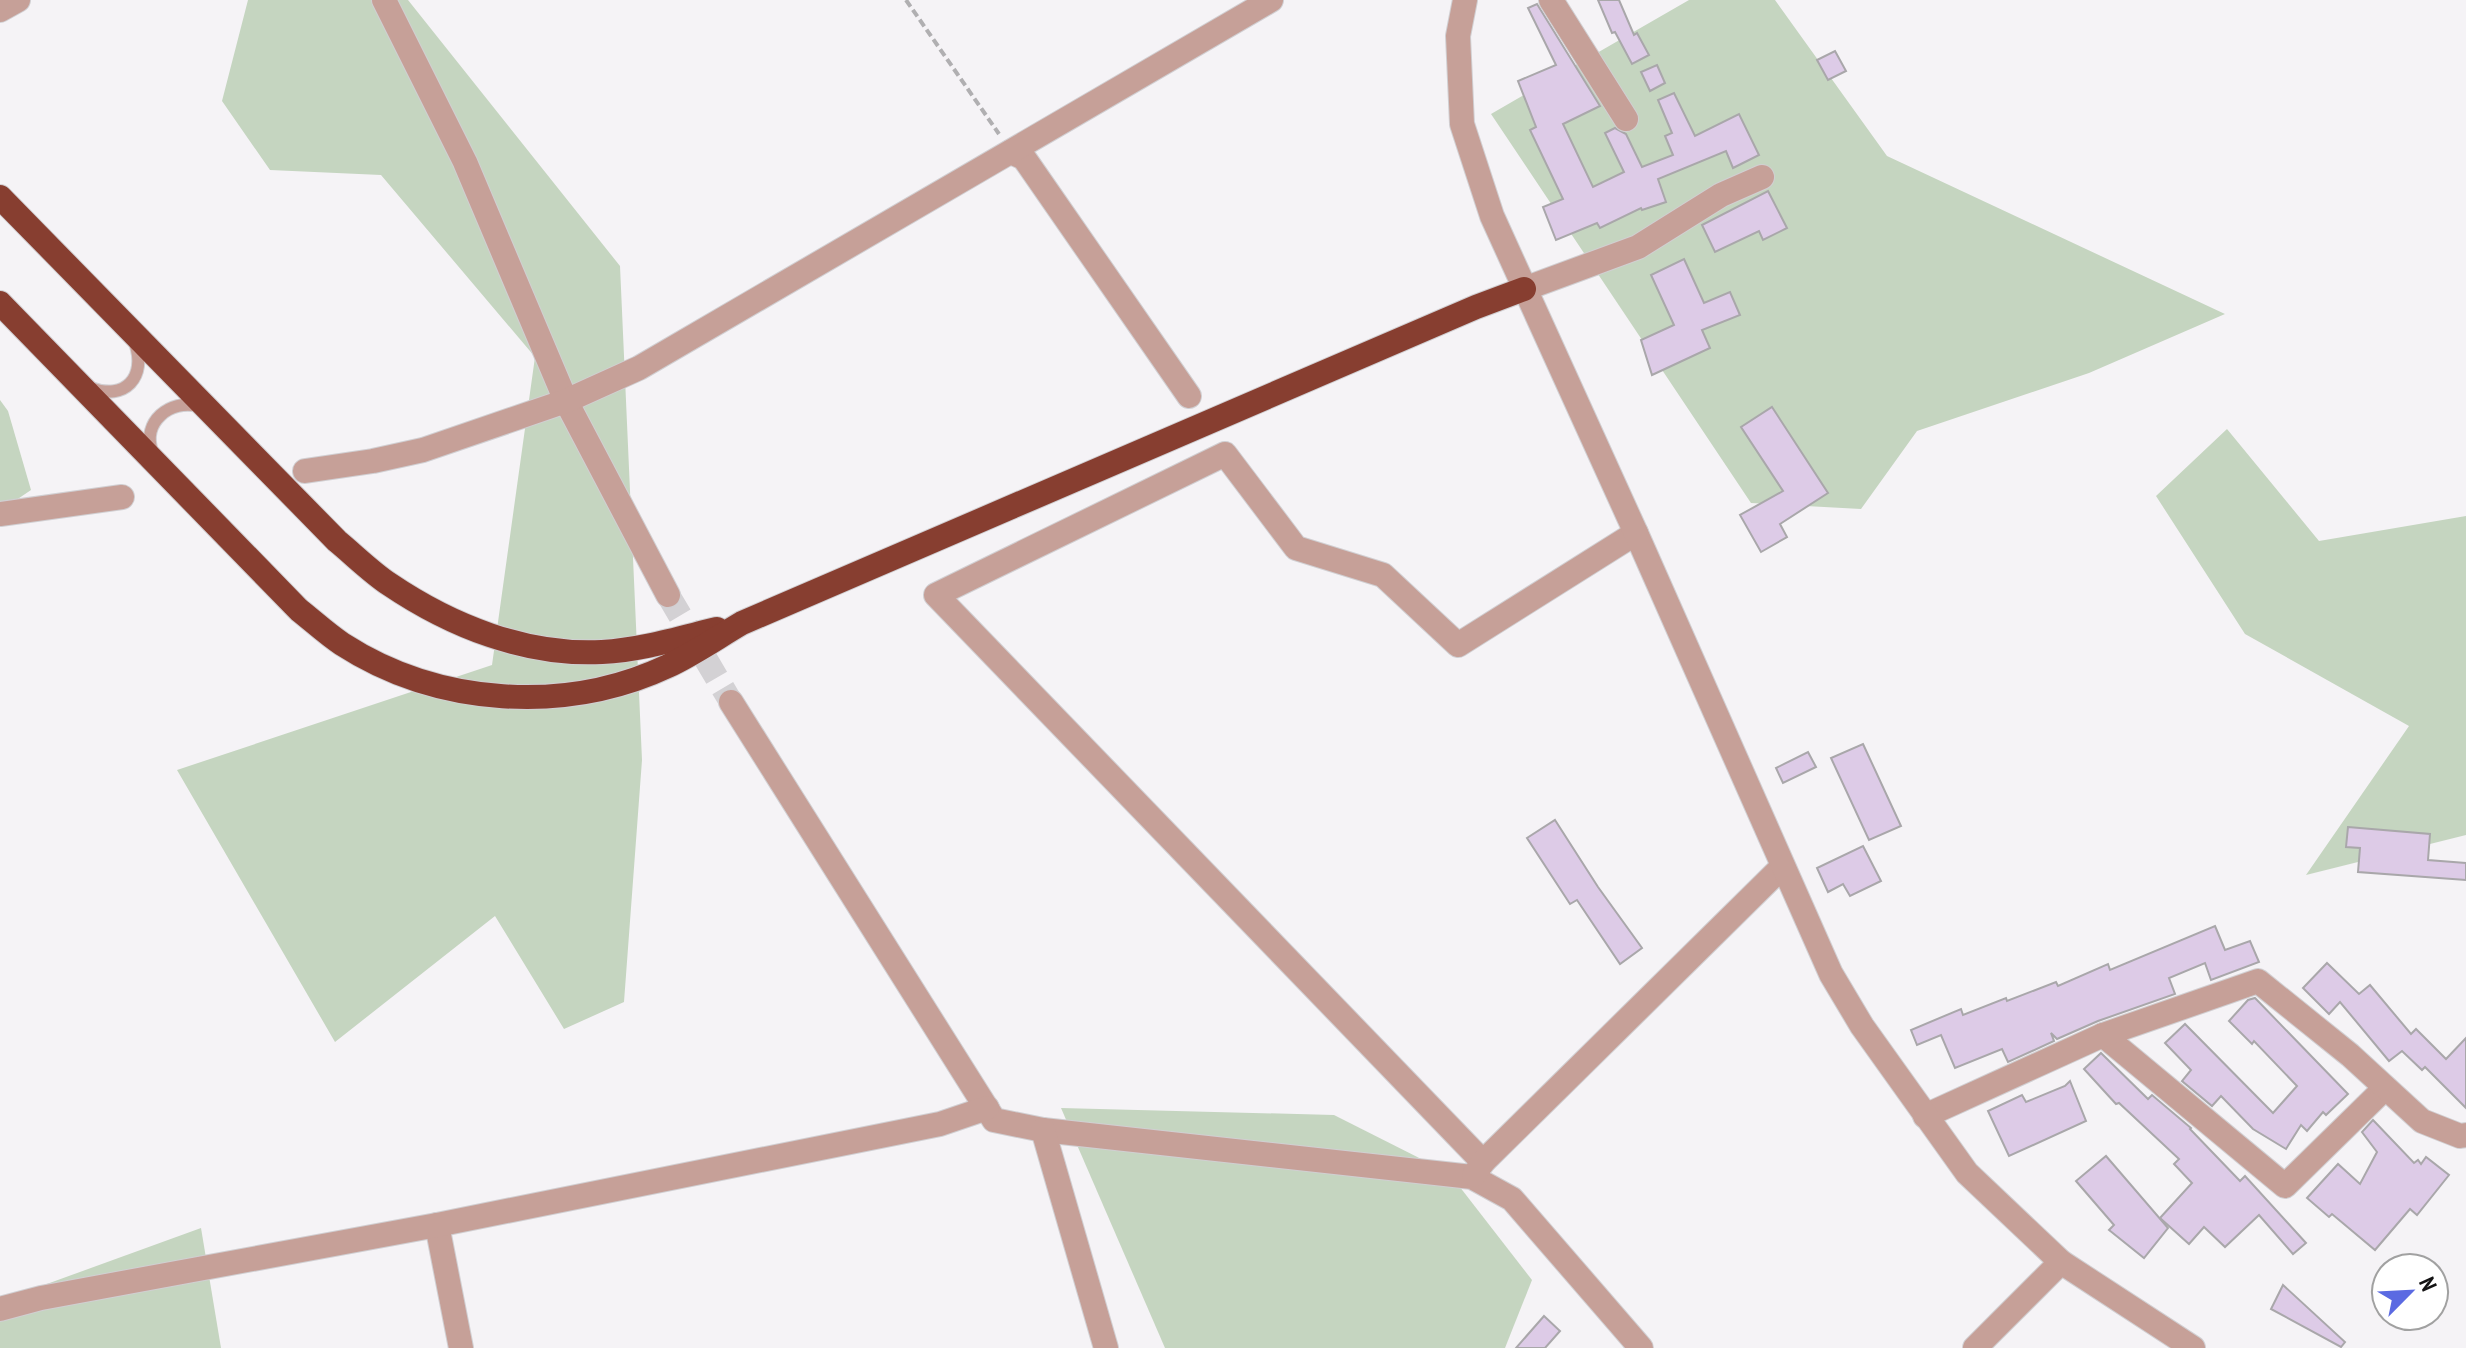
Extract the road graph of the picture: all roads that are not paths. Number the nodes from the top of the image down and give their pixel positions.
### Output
1 (18, 0) edge
2 (384, 0) edge
3 (1271, 0) edge
4 (1465, 0) edge
5 (1551, 0) edge
6 (0, 10) edge
7 (1626, 119) dead end
8 (1011, 152) junction
9 (1762, 177) dead end
10 (0, 197) edge
11 (1524, 289) junction
12 (0, 303) edge
13 (130, 329) junction
14 (73, 381) junction
15 (1189, 396) dead end
16 (566, 401) junction
17 (207, 408) junction
18 (156, 462) junction
19 (305, 471) dead end
20 (122, 497) dead end
21 (0, 514) edge
22 (1636, 533) junction
23 (668, 595) tunnel mouth
24 (742, 623) junction
25 (731, 702) tunnel mouth
26 (1782, 867) junction
27 (2103, 1035) junction
28 (2385, 1088) junction
29 (987, 1108) junction
30 (1925, 1116) junction
31 (1043, 1130) junction
32 (2466, 1135) edge
33 (1478, 1170) junction
34 (437, 1225) junction
35 (2061, 1262) junction
36 (0, 1309) edge
37 (461, 1348) edge
38 (1106, 1348) edge
39 (1641, 1348) edge
40 (1975, 1348) edge
41 (2193, 1348) edge

1 - 6 street
2 - 16 street
3 - 8 street
4 - 11 street
5 - 7 street
8 - 15 street
8 - 16 street
9 - 11 street
10 - 13 highway
11 - 22 street
11 - 24 highway
12 - 14 highway
13 - 14 lane
13 - 17 highway
14 - 18 highway
16 - 19 street
16 - 23 street
17 - 18 lane
17 - 24 highway
18 - 24 highway
20 - 21 street
22 - 26 street
22 - 33 street
25 - 29 street
26 - 30 street
26 - 33 street
27 - 28 street
27 - 28 street
27 - 30 street
28 - 32 street
29 - 31 street
29 - 34 street
30 - 35 street
31 - 33 street
31 - 38 street
33 - 39 street
34 - 36 street
34 - 37 street
35 - 40 street
35 - 41 street

